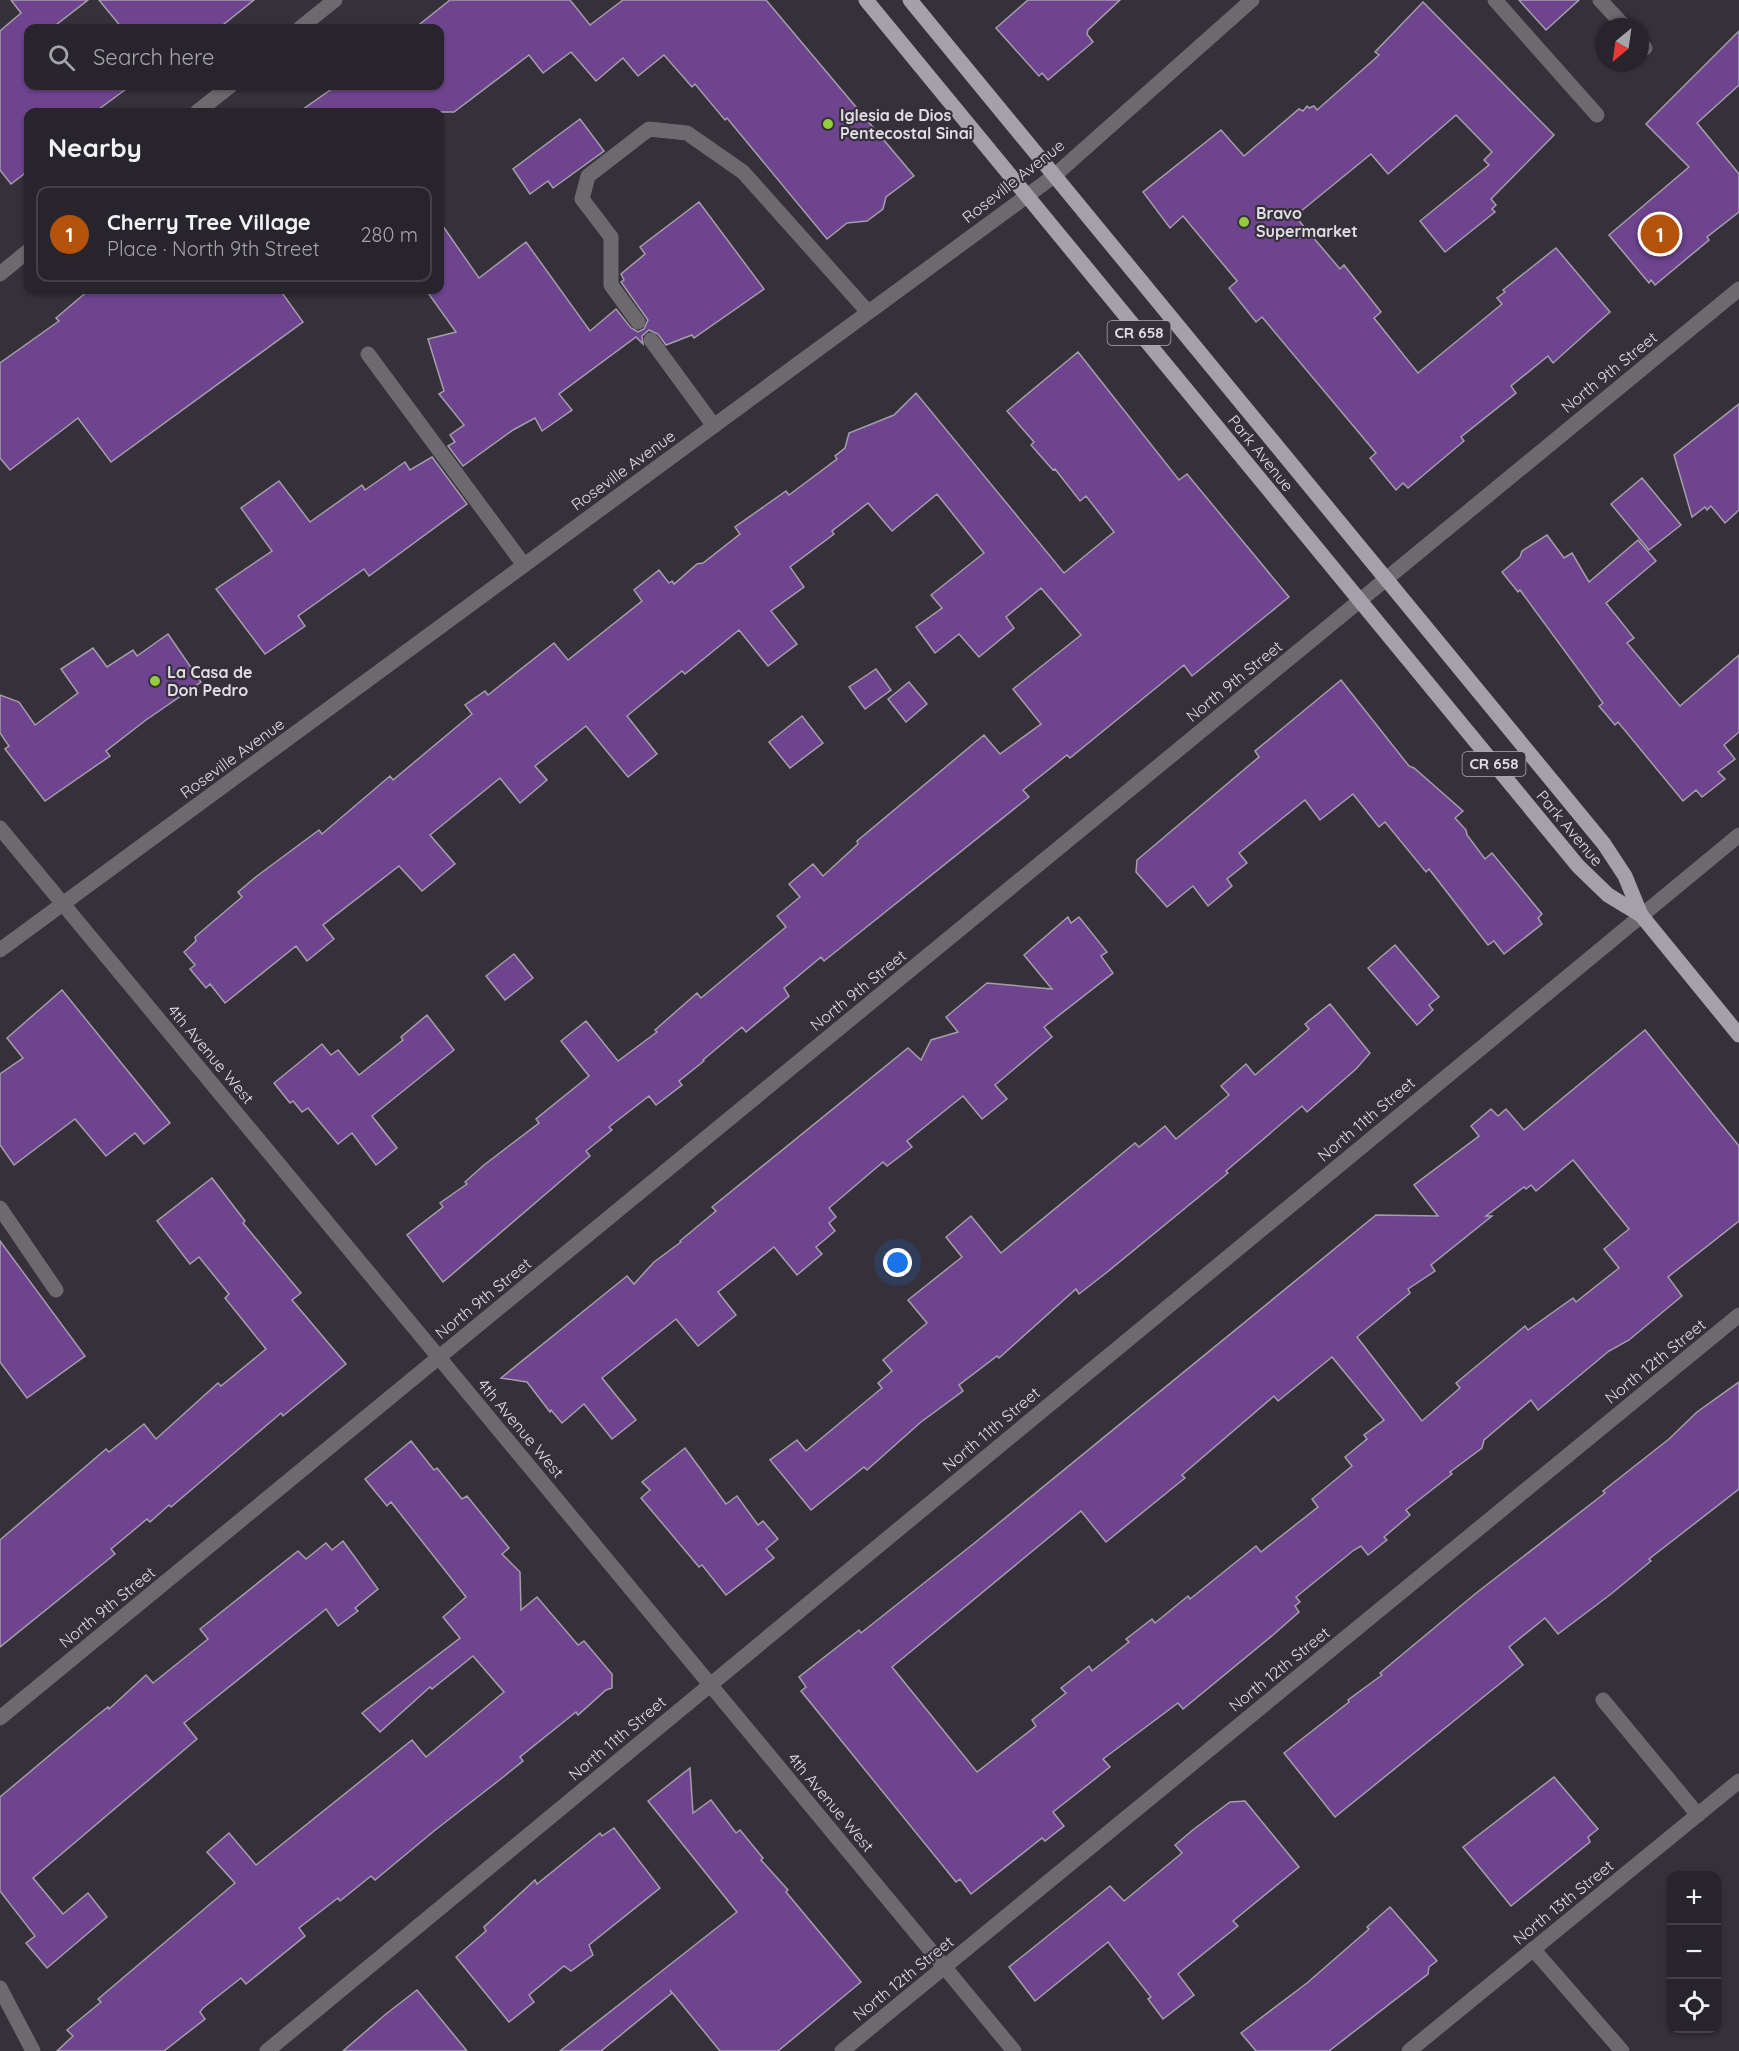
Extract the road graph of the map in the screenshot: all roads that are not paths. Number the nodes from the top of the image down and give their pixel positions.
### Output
1 (335, 0) edge
2 (866, 0) edge
3 (910, 0) edge
4 (1252, 0) edge
5 (1495, 0) edge
6 (1600, 0) edge
7 (1617, 18) edge
8 (305, 24) edge
9 (225, 90) edge
10 (202, 108) edge
11 (1597, 115) dead end
12 (1054, 176) junction
13 (1027, 196) junction
14 (24, 254) edge
15 (0, 274) edge
16 (1739, 289) edge
17 (868, 312) junction
18 (638, 322) dead end
19 (651, 340) dead end
20 (368, 354) dead end
21 (714, 426) junction
22 (524, 565) junction
23 (1386, 579) junction
24 (1360, 601) junction
25 (0, 828) edge
26 (1739, 835) edge
27 (63, 904) junction
28 (1641, 915) junction
29 (0, 950) edge
30 (1739, 1035) edge
31 (0, 1208) edge
32 (56, 1290) dead end
33 (1739, 1315) edge
34 (439, 1357) junction
35 (710, 1684) junction
36 (1603, 1700) dead end
37 (0, 1718) edge
38 (1739, 1781) edge
39 (1698, 1815) junction
40 (1533, 1949) junction
41 (945, 1967) junction
42 (0, 1988) edge
43 (33, 2051) edge
44 (267, 2051) edge
45 (842, 2051) edge
46 (1014, 2051) edge
47 (1409, 2051) edge
48 (1622, 2051) edge

1 - 8 street
2 - 13 main road, Park Avenue / CR 658
3 - 12 main road, Park Avenue / CR 658
4 - 12 street, Roseville Avenue
5 - 11 street
6 - 7 street
9 - 10 street
12 - 13 street, Roseville Avenue
12 - 23 main road, Park Avenue / CR 658
13 - 17 street, Roseville Avenue
13 - 24 main road, Park Avenue / CR 658
14 - 15 street
16 - 23 street, North 9th Street
17 - 18 street
17 - 21 street, Roseville Avenue
19 - 21 street
20 - 22 street
21 - 22 street, Roseville Avenue
22 - 27 street, Roseville Avenue
23 - 24 street, North 9th Street
23 - 28 main road, Park Avenue / CR 658
24 - 28 main road, Park Avenue / CR 658
24 - 34 street, North 9th Street
25 - 27 street, 4th Avenue West
26 - 28 street, North 11th Street
27 - 29 street, Roseville Avenue
27 - 34 street, 4th Avenue West
28 - 30 main road, Park Avenue / CR 658
28 - 35 street, North 11th Street
31 - 32 street
33 - 41 street, North 12th Street
34 - 35 street, 4th Avenue West
34 - 37 street, North 9th Street
35 - 41 street, 4th Avenue West
35 - 44 street, North 11th Street
36 - 39 street
38 - 39 street, North 13th Street
39 - 40 street, North 13th Street
40 - 47 street, North 13th Street
40 - 48 street
41 - 45 street, North 12th Street
41 - 46 street, 4th Avenue West
42 - 43 street

